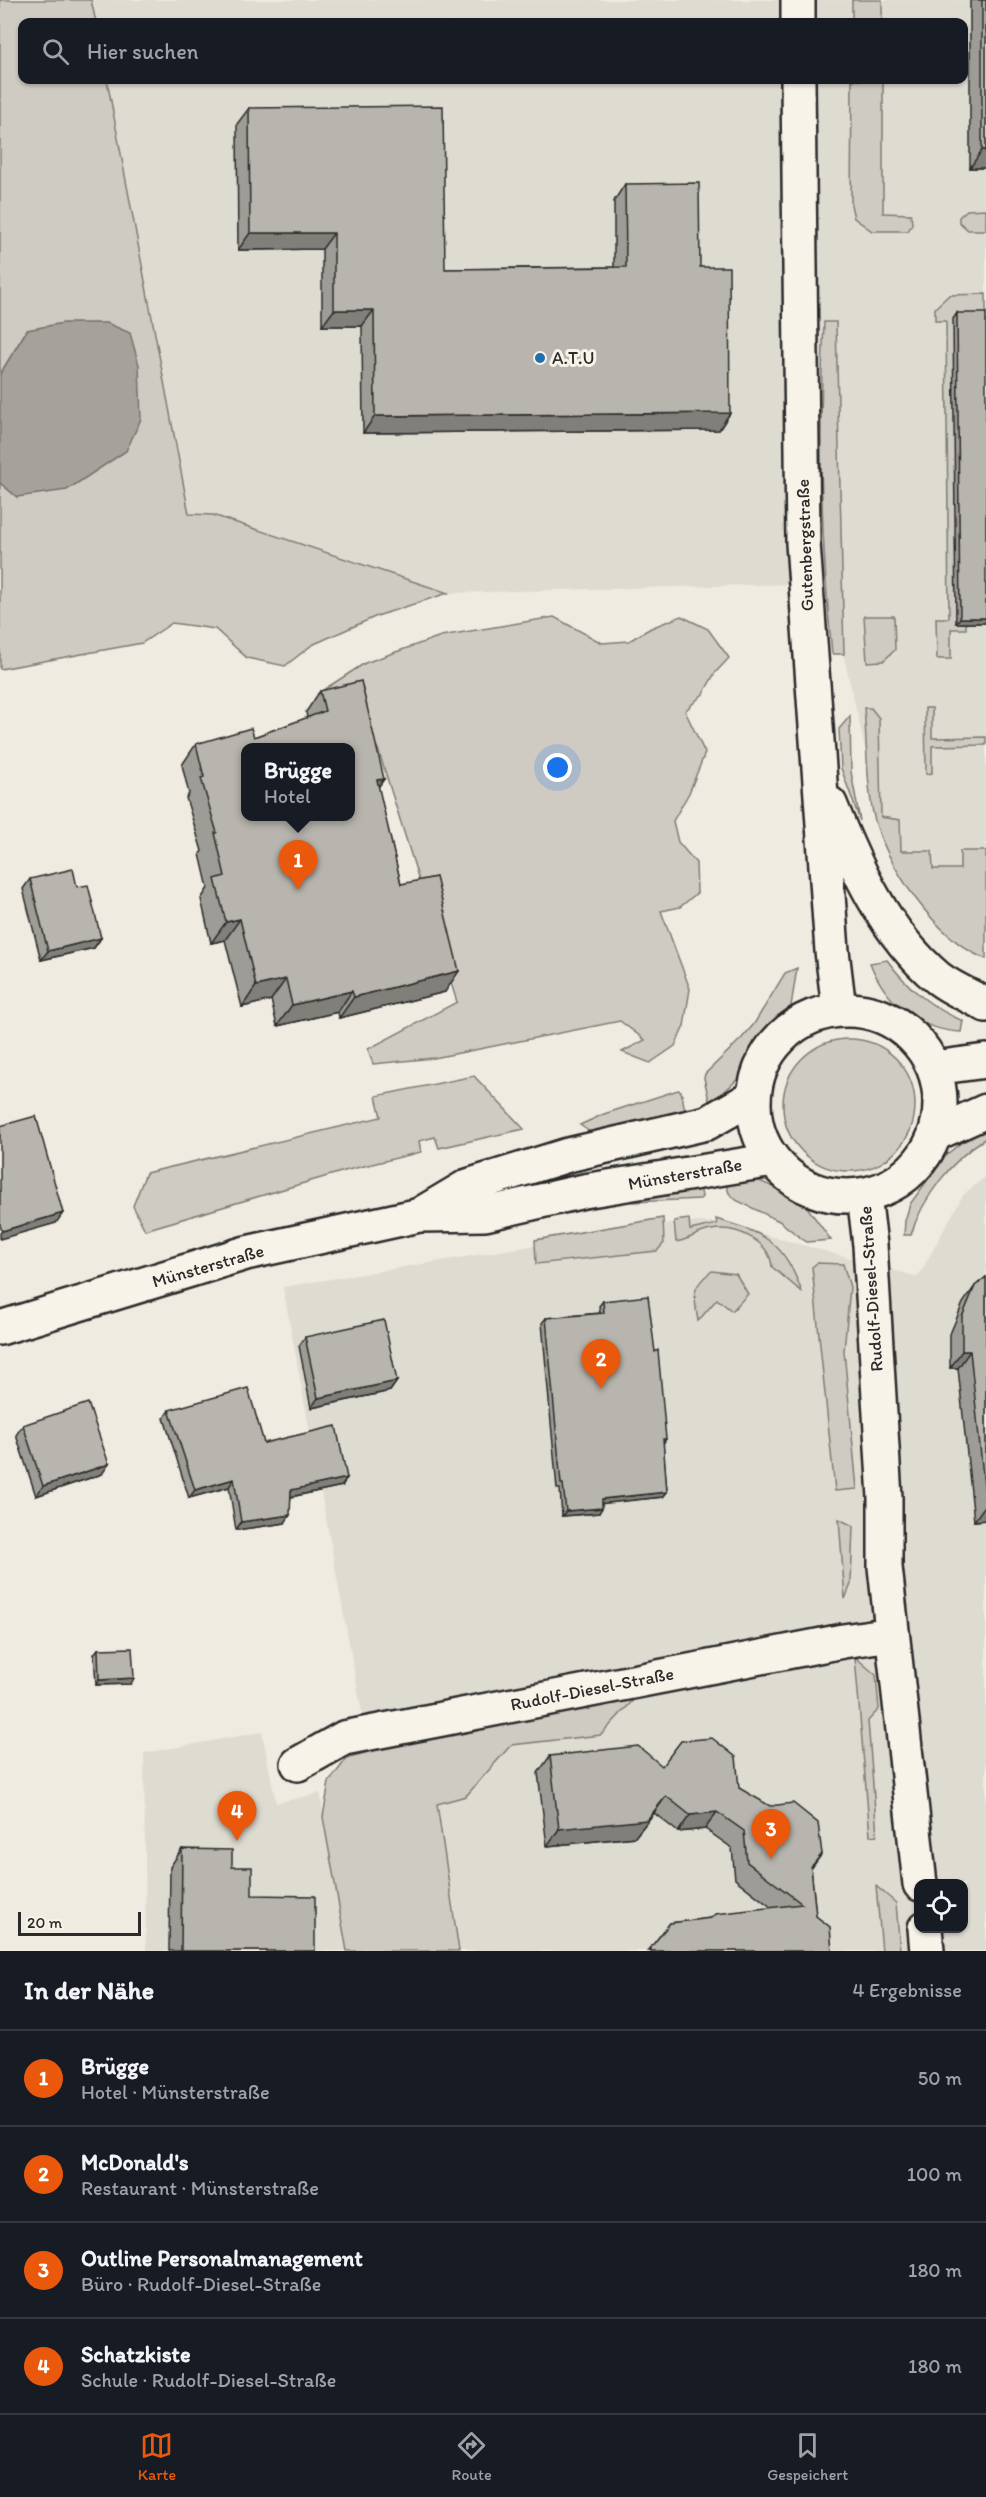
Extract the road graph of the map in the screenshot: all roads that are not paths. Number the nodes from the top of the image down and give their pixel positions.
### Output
1 (798, 0) edge
2 (798, 18) edge
3 (798, 84) edge
4 (819, 777) junction
5 (986, 1005) edge
6 (839, 1009) junction
7 (986, 1061) edge
8 (934, 1068) junction
9 (753, 1097) junction
10 (986, 1111) edge
11 (935, 1134) junction
12 (773, 1160) junction
13 (864, 1195) junction
14 (420, 1215) junction
15 (0, 1328) edge
16 (892, 1634) junction
17 (298, 1764) dead end
18 (919, 1879) edge
19 (925, 1933) edge
20 (927, 1951) edge

1 - 2 street
3 - 4 street, Gutenbergstraße
4 - 5 street
4 - 6 street, Gutenbergstraße
6 - 8 street, Münsterstraße
6 - 9 street, Münsterstraße
7 - 8 street
8 - 11 street, Münsterstraße
9 - 12 street, Münsterstraße
9 - 14 street, Münsterstraße
10 - 11 street
11 - 13 street, Münsterstraße
12 - 13 street, Münsterstraße
12 - 14 street, Münsterstraße
13 - 16 street, Rudolf-Diesel-Straße
14 - 15 street, Münsterstraße
16 - 17 street, Rudolf-Diesel-Straße
16 - 18 street, Rudolf-Diesel-Straße
19 - 20 street

